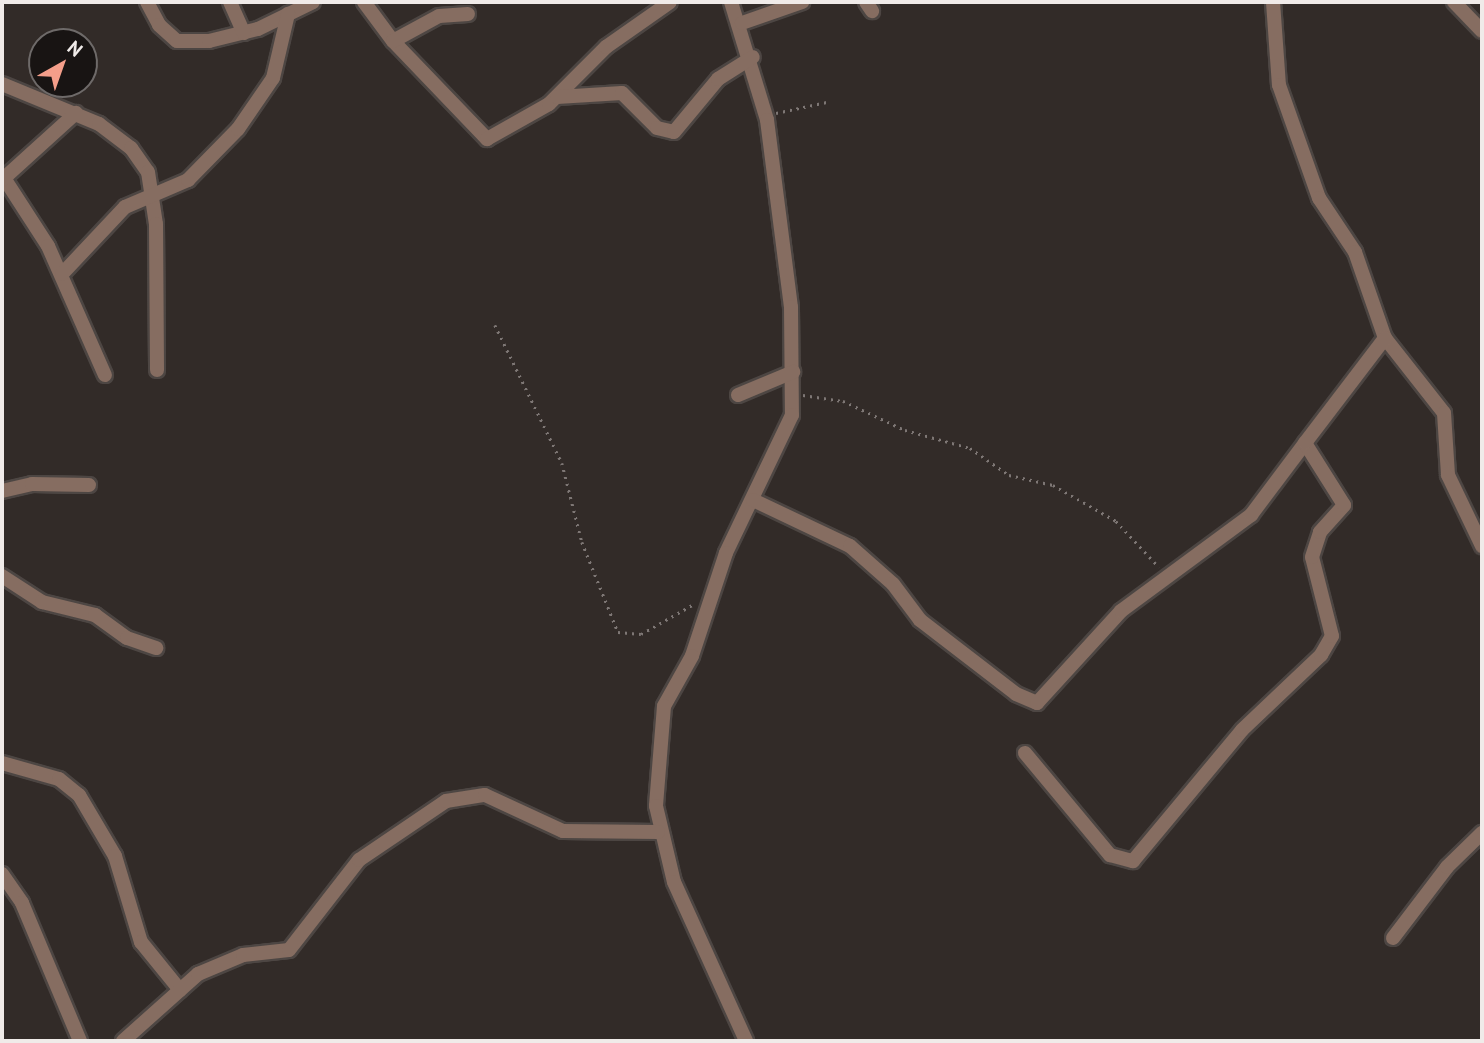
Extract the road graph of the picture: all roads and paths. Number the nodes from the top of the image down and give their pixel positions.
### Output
1 (147, 2) edge
2 (230, 2) edge
3 (313, 2) edge
4 (364, 2) edge
5 (670, 2) edge
6 (731, 2) edge
7 (802, 2) edge
8 (1273, 2) edge
9 (1454, 2) edge
10 (288, 14) junction
11 (468, 14) dead end
12 (743, 23) junction
13 (1482, 31) edge
14 (244, 33) junction
15 (393, 41) junction
16 (753, 57) junction
17 (2, 84) edge
18 (556, 97) junction
19 (827, 102) dead end
20 (76, 113) junction
21 (766, 114) junction
22 (3, 179) edge
23 (153, 196) junction
24 (62, 274) junction
25 (495, 325) dead end
26 (1385, 338) junction
27 (157, 370) dead end
28 (793, 372) junction
29 (105, 375) dead end
30 (738, 395) dead end
31 (793, 395) junction
32 (1305, 443) junction
33 (89, 485) dead end
34 (2, 491) edge
35 (753, 500) junction
36 (1482, 546) edge
37 (2, 576) edge
38 (1169, 577) junction
39 (710, 596) junction
40 (156, 648) dead end
41 (1025, 753) dead end
42 (2, 763) edge
43 (658, 832) junction
44 (1482, 833) edge
45 (2, 874) edge
46 (1393, 938) dead end
47 (180, 990) junction
48 (80, 1041) edge
49 (123, 1041) edge
50 (746, 1041) edge

1 - 14 street
2 - 14 street
3 - 10 street
4 - 15 street
5 - 18 street
6 - 12 street
7 - 12 street
8 - 26 street
9 - 13 street
10 - 14 street
10 - 23 street
11 - 15 street
12 - 16 street
15 - 18 street
16 - 18 street
16 - 21 street
17 - 20 street
19 - 21 path
20 - 22 street
20 - 23 street
21 - 28 street
22 - 24 street
23 - 24 street
23 - 27 street
24 - 29 street
25 - 39 path
26 - 32 street
26 - 36 street
28 - 30 street
28 - 31 street
31 - 35 street
31 - 38 path
32 - 38 street
32 - 41 street
33 - 34 street
35 - 38 street
35 - 39 street
37 - 40 street
39 - 43 street
42 - 47 street
43 - 47 street
43 - 50 street
44 - 46 street
45 - 48 street
47 - 49 street

